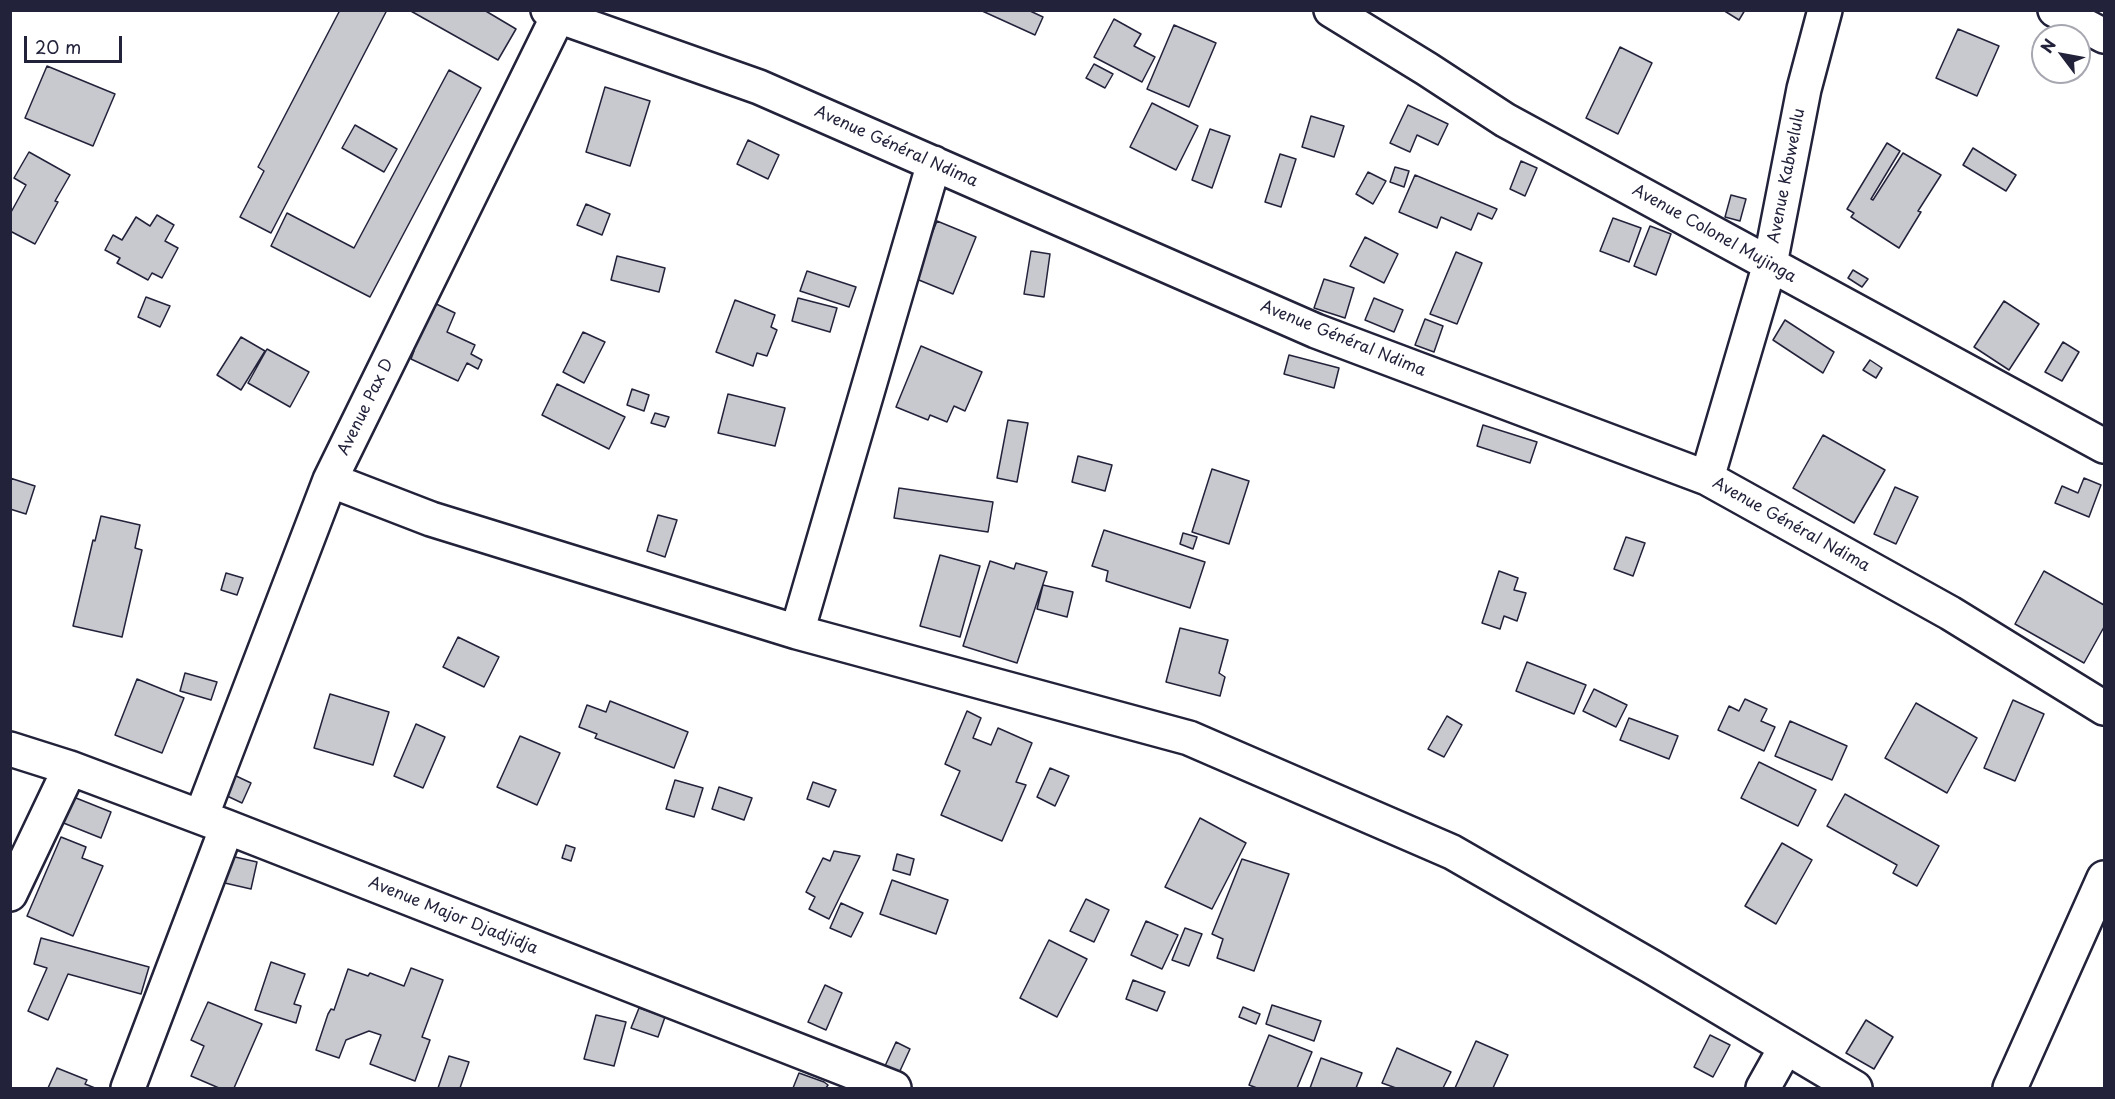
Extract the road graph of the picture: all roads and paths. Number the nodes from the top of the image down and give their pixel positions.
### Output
1 (1331, 10) edge
2 (1825, 10) edge
3 (2055, 10) edge
4 (555, 12) edge
5 (2104, 36) edge
6 (934, 163) junction
7 (1770, 264) junction
8 (2104, 446) edge
9 (1707, 478) junction
10 (330, 480) junction
11 (797, 632) junction
12 (2104, 708) edge
13 (10, 749) edge
14 (70, 768) junction
15 (214, 822) junction
16 (2104, 878) edge
17 (10, 894) edge
18 (1786, 1047) junction
19 (128, 1089) edge
20 (894, 1089) edge
21 (1763, 1089) edge
22 (1855, 1089) edge
23 (2010, 1089) edge

1 - 7 street, Avenue Colonel Mujinga
2 - 7 street, Avenue Kabwelulu
3 - 5 street
4 - 6 street, Avenue Général Ndima
4 - 10 street, Avenue Pax D
6 - 9 street, Avenue Général Ndima
6 - 11 street
7 - 8 street, Avenue Colonel Mujinga
7 - 9 street, Avenue Kabwelulu
9 - 12 street, Avenue Général Ndima
10 - 11 street
10 - 15 street, Avenue Pax D
11 - 18 street
13 - 14 street, Avenue Major Djadjidja
14 - 15 street, Avenue Major Djadjidja
14 - 17 street
15 - 19 street, Avenue Pax D
15 - 20 street, Avenue Major Djadjidja
16 - 23 street
18 - 21 street
18 - 22 street

